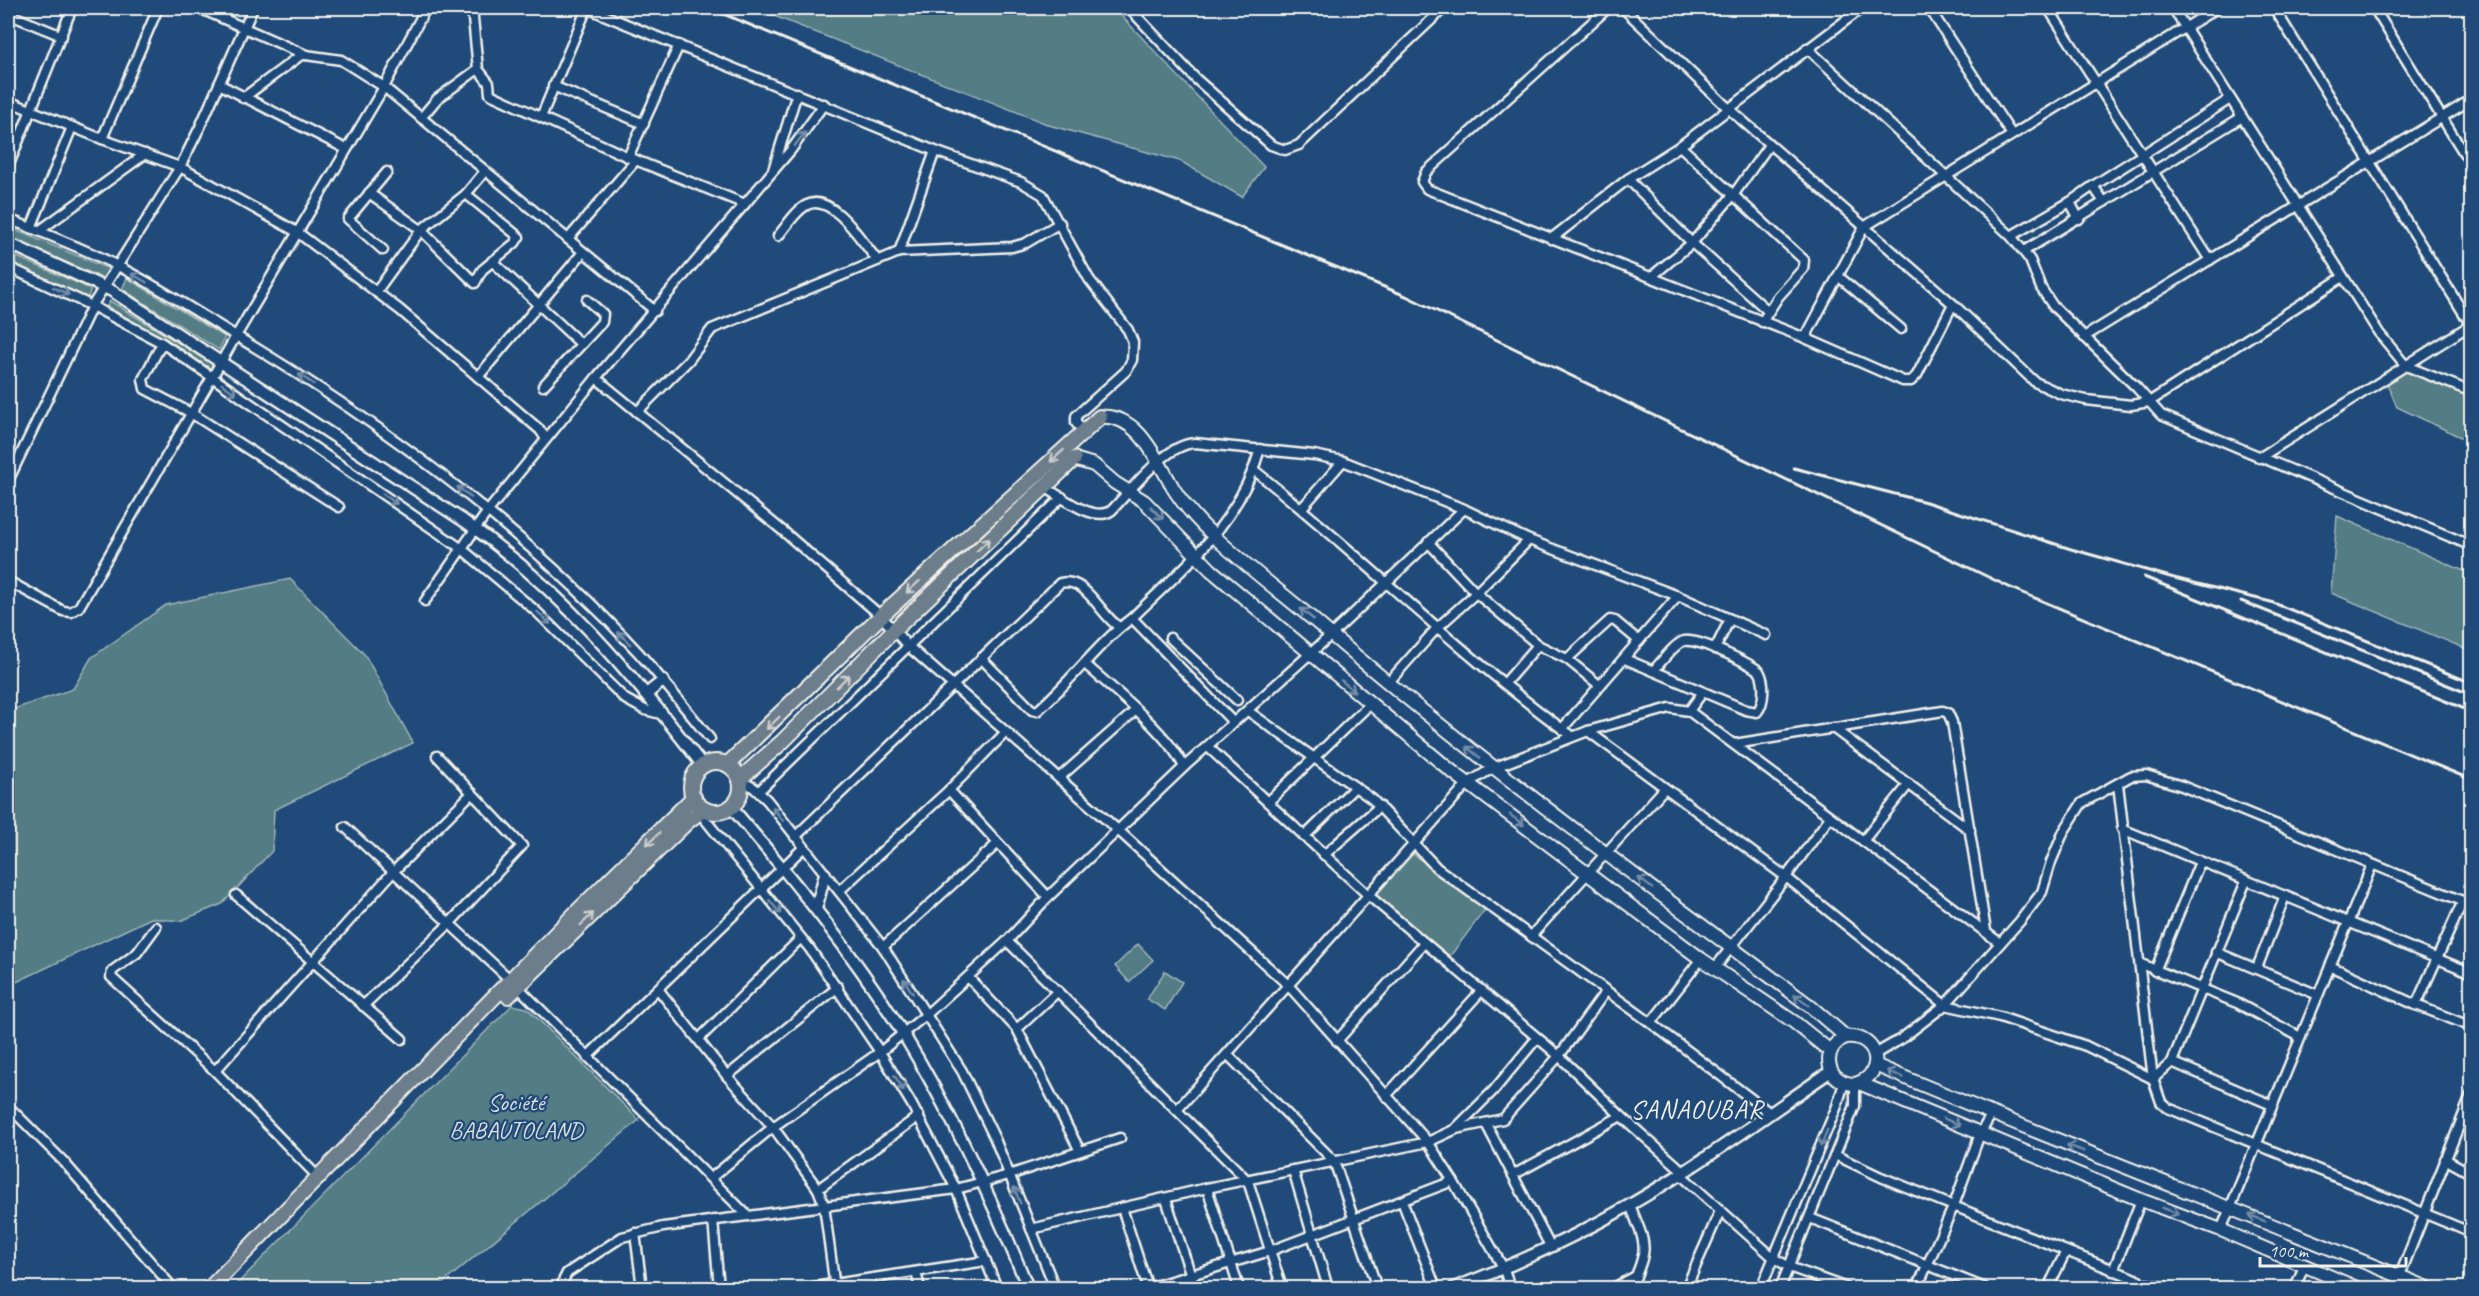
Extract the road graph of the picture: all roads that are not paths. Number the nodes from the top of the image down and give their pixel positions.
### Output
1 (72, 8) edge
2 (158, 8) edge
3 (199, 8) edge
4 (253, 8) edge
5 (426, 8) edge
6 (471, 8) edge
7 (587, 8) edge
8 (1129, 8) edge
9 (1443, 8) edge
10 (1608, 8) edge
11 (1623, 8) edge
12 (1862, 8) edge
13 (1929, 8) edge
14 (2048, 8) edge
15 (2174, 8) edge
16 (2217, 8) edge
17 (2274, 8) edge
18 (2374, 8) edge
19 (8, 14) edge
20 (245, 27) junction
21 (2186, 27) junction
22 (62, 36) junction
23 (679, 45) junction
24 (1807, 48) junction
25 (306, 55) junction
26 (478, 69) junction
27 (2096, 83) junction
28 (219, 84) junction
29 (553, 86) junction
30 (384, 87) junction
31 (797, 93) junction
32 (243, 98) junction
33 (2230, 99) junction
34 (2472, 99) edge
35 (8, 101) edge
36 (824, 104) junction
37 (1729, 109) junction
38 (31, 110) junction
39 (541, 117) junction
40 (2242, 117) junction
41 (2443, 117) junction
42 (421, 118) junction
43 (644, 124) junction
44 (72, 127) junction
45 (2012, 135) junction
46 (102, 139) junction
47 (1769, 145) junction
48 (1680, 146) junction
49 (346, 149) junction
50 (935, 151) junction
51 (145, 154) junction
52 (2143, 154) junction
53 (632, 158) junction
54 (2370, 161) junction
55 (180, 166) junction
56 (2472, 166) edge
57 (8, 167) edge
58 (2153, 170) junction
59 (485, 171) junction
60 (772, 171) junction
61 (387, 172) dead end
62 (1944, 175) junction
63 (1628, 179) junction
64 (2093, 186) junction
65 (369, 193) junction
66 (466, 194) junction
67 (1734, 194) junction
68 (2070, 202) junction
69 (2104, 202) junction
70 (745, 204) junction
71 (2299, 206) junction
72 (8, 219) edge
73 (2079, 219) junction
74 (1060, 224) junction
75 (1864, 227) junction
76 (35, 230) junction
77 (421, 230) junction
78 (297, 232) junction
79 (778, 236) dead end
80 (2011, 236) junction
81 (568, 239) junction
82 (1551, 239) junction
83 (8, 243) edge
84 (1692, 243) junction
85 (383, 250) dead end
86 (2024, 251) junction
87 (583, 252) junction
88 (899, 252) junction
89 (877, 260) junction
90 (2210, 260) junction
91 (492, 261) junction
92 (118, 266) junction
93 (8, 267) edge
94 (1838, 276) junction
95 (1651, 277) junction
96 (2343, 278) junction
97 (105, 287) junction
98 (376, 292) junction
99 (587, 300) dead end
100 (537, 304) junction
101 (1953, 304) junction
102 (92, 306) junction
103 (655, 311) junction
104 (1768, 311) junction
105 (1762, 322) junction
106 (2471, 325) edge
107 (1901, 329) dead end
108 (236, 336) junction
109 (2084, 337) junction
110 (1805, 338) junction
111 (162, 343) junction
112 (582, 344) junction
113 (221, 362) junction
114 (2406, 366) junction
115 (212, 377) junction
116 (478, 377) junction
117 (596, 378) junction
118 (543, 386) dead end
119 (2472, 392) edge
120 (2149, 402) junction
121 (637, 412) junction
122 (192, 413) junction
123 (1100, 417) joint
124 (1083, 431) junction
125 (546, 439) junction
126 (1260, 449) junction
127 (2259, 458) junction
128 (1074, 459) joint
129 (1343, 461) junction
130 (1159, 462) junction
131 (1254, 470) junction
132 (8, 481) edge
133 (1043, 486) junction
134 (1130, 492) junction
135 (1062, 497) junction
136 (339, 507) dead end
137 (1302, 508) junction
138 (1464, 509) junction
139 (488, 511) junction
140 (476, 530) junction
141 (1215, 537) junction
142 (1529, 540) junction
143 (1428, 542) junction
144 (2472, 546) edge
145 (462, 549) junction
146 (1196, 556) junction
147 (8, 581) edge
148 (1386, 582) junction
149 (1476, 593) junction
150 (1678, 596) junction
151 (425, 601) dead end
152 (881, 616) junction
153 (1132, 618) junction
154 (1730, 619) junction
155 (1119, 627) junction
156 (1437, 628) junction
157 (894, 630) junction
158 (1331, 635) junction
159 (1766, 635) dead end
160 (1170, 638) dead end
161 (1639, 641) junction
162 (1538, 645) junction
163 (908, 646) junction
164 (1715, 649) junction
165 (1310, 654) junction
166 (981, 658) junction
167 (1567, 659) junction
168 (1624, 659) junction
169 (1085, 664) junction
170 (1653, 671) junction
171 (1207, 673) junction
172 (663, 681) junction
173 (1196, 683) junction
174 (1388, 683) junction
175 (1505, 683) junction
176 (1599, 685) junction
177 (952, 686) junction
178 (1703, 692) junction
179 (645, 695) junction
180 (1237, 700) dead end
181 (1370, 704) junction
182 (1136, 710) junction
183 (1248, 711) junction
184 (1689, 711) junction
185 (661, 714) junction
186 (1233, 722) junction
187 (1833, 728) junction
188 (1562, 729) junction
189 (1588, 731) junction
190 (1006, 732) junction
191 (1572, 736) junction
192 (711, 739) dead end
193 (1734, 744) junction
194 (1208, 747) junction
195 (437, 756) dead end
196 (1313, 758) junction
197 (728, 764) junction
198 (703, 766) junction
199 (1184, 767) junction
200 (1493, 768) junction
201 (1059, 778) junction
202 (740, 780) junction
203 (1468, 783) junction
204 (1909, 784) junction
205 (2118, 784) junction
206 (1355, 787) junction
207 (1664, 789) junction
208 (949, 790) junction
209 (759, 791) junction
210 (472, 793) junction
211 (694, 798) junction
212 (1268, 802) junction
213 (1380, 806) junction
214 (731, 807) junction
215 (701, 810) junction
216 (1830, 817) junction
217 (345, 828) dead end
218 (2122, 829) junction
219 (1970, 830) junction
220 (1119, 831) junction
221 (795, 837) junction
222 (1304, 837) junction
223 (1863, 842) junction
224 (997, 844) junction
225 (1414, 844) junction
226 (803, 848) junction
227 (1605, 854) junction
228 (1324, 855) junction
229 (2200, 862) junction
230 (2372, 865) junction
231 (783, 868) junction
232 (393, 873) junction
233 (825, 874) junction
234 (1588, 874) junction
235 (1786, 877) junction
236 (2246, 881) junction
237 (761, 889) junction
238 (839, 891) junction
239 (236, 895) dead end
240 (1368, 895) junction
241 (2285, 896) junction
242 (1048, 897) junction
243 (2463, 901) junction
244 (2472, 905) edge
245 (816, 909) junction
246 (2348, 922) junction
247 (449, 924) junction
248 (156, 927) dead end
249 (1986, 931) junction
250 (1531, 936) junction
251 (801, 938) junction
252 (1007, 941) junction
253 (1424, 943) junction
254 (2000, 943) junction
255 (884, 947) junction
256 (1731, 947) junction
257 (2216, 952) junction
258 (1701, 959) junction
259 (2437, 959) junction
260 (313, 962) junction
261 (2141, 964) junction
262 (2330, 966) junction
263 (1715, 968) junction
264 (2257, 968) junction
265 (2155, 971) junction
266 (2472, 973) edge
267 (968, 977) junction
268 (513, 983) junction
269 (1288, 986) junction
270 (838, 987) junction
271 (658, 988) junction
272 (2203, 988) junction
273 (1482, 990) junction
274 (1058, 991) junction
275 (1606, 991) junction
276 (2318, 994) junction
277 (1945, 1005) junction
278 (2416, 1005) junction
279 (363, 1006) junction
280 (927, 1014) junction
281 (1651, 1023) junction
282 (2472, 1027) edge
283 (1017, 1029) junction
284 (903, 1034) junction
285 (1846, 1037) junction
286 (2300, 1037) junction
287 (1537, 1038) junction
288 (402, 1039) dead end
289 (699, 1039) junction
290 (1337, 1041) junction
291 (1830, 1051) junction
292 (880, 1052) junction
293 (1228, 1055) junction
294 (1559, 1056) junction
295 (587, 1057) junction
296 (1875, 1059) junction
297 (2172, 1062) junction
298 (215, 1071) junction
299 (1831, 1071) junction
300 (727, 1076) junction
301 (2153, 1079) junction
302 (1853, 1083) junction
303 (1386, 1096) junction
304 (2470, 1100) edge
305 (2272, 1105) junction
306 (8, 1106) edge
307 (1177, 1110) junction
308 (1770, 1113) junction
309 (1991, 1115) junction
310 (919, 1116) junction
311 (1621, 1116) junction
312 (1486, 1124) junction
313 (773, 1127) junction
314 (1456, 1129) junction
315 (1980, 1134) junction
316 (1120, 1138) dead end
317 (1428, 1142) junction
318 (2256, 1143) junction
319 (1080, 1151) junction
320 (1835, 1155) junction
321 (2445, 1159) junction
322 (1334, 1161) junction
323 (1293, 1170) junction
324 (1682, 1173) junction
325 (2472, 1174) edge
326 (1009, 1175) junction
327 (1513, 1175) junction
328 (318, 1177) junction
329 (711, 1178) junction
330 (1453, 1180) junction
331 (1248, 1181) junction
332 (982, 1182) junction
333 (1208, 1188) junction
334 (818, 1189) junction
335 (956, 1189) junction
336 (1166, 1199) junction
337 (2141, 1200) junction
338 (1402, 1201) junction
339 (1954, 1204) junction
340 (824, 1205) junction
341 (1630, 1205) junction
342 (2230, 1207) junction
343 (1122, 1208) junction
344 (1719, 1211) junction
345 (2424, 1213) junction
346 (748, 1216) junction
347 (1810, 1218) junction
348 (713, 1220) junction
349 (1353, 1221) junction
350 (1031, 1229) junction
351 (2221, 1230) junction
352 (635, 1233) junction
353 (2472, 1233) edge
354 (1311, 1236) junction
355 (1550, 1246) junction
356 (1270, 1251) junction
357 (2066, 1251) junction
358 (1774, 1258) junction
359 (986, 1261) junction
360 (1231, 1262) junction
361 (1926, 1266) junction
362 (2304, 1266) junction
363 (1789, 1267) junction
364 (1504, 1269) junction
365 (2113, 1271) junction
366 (916, 1272) junction
367 (1191, 1275) junction
368 (1636, 1276) junction
369 (2397, 1283) edge
370 (835, 1286) edge
371 (2147, 1286) edge
372 (173, 1288) edge
373 (210, 1288) edge
374 (221, 1288) edge
375 (566, 1288) edge
376 (642, 1288) edge
377 (720, 1288) edge
378 (807, 1288) edge
379 (920, 1288) edge
380 (997, 1288) edge
381 (1028, 1288) edge
382 (1055, 1288) edge
383 (1148, 1288) edge
384 (1195, 1288) edge
385 (1239, 1288) edge
386 (1282, 1288) edge
387 (1328, 1288) edge
388 (1377, 1288) edge
389 (1436, 1288) edge
390 (1454, 1288) edge
391 (1510, 1288) edge
392 (1613, 1288) edge
393 (1631, 1288) edge
394 (1686, 1288) edge
395 (1761, 1288) edge
396 (1780, 1288) edge
397 (1847, 1288) edge
398 (1917, 1288) edge
399 (1985, 1288) edge
400 (2048, 1288) edge
401 (2169, 1288) edge
402 (2295, 1288) edge
403 (2357, 1288) edge
404 (2428, 1288) edge

1 - 22 street
2 - 46 street
3 - 20 street
4 - 20 street
5 - 30 street
6 - 26 street
7 - 23 street
7 - 29 street
8 - 9 street
10 - 82 street
11 - 37 street
12 - 24 street
13 - 45 street
14 - 27 street
15 - 21 street
16 - 21 street
17 - 54 street
18 - 41 street
19 - 22 street
20 - 25 street
20 - 28 street
21 - 27 street
21 - 33 street
22 - 38 street
23 - 31 street
23 - 43 street
24 - 37 street
24 - 62 street
25 - 30 street
25 - 32 street
26 - 39 street
26 - 42 street
27 - 45 street
27 - 52 street
28 - 32 street
28 - 55 street
29 - 39 street
29 - 43 street
30 - 42 street
30 - 49 street
31 - 36 street
31 - 60 street
32 - 49 street
33 - 40 street
33 - 52 street
34 - 41 street
35 - 38 street
36 - 50 street
60 -> 36 street
37 - 47 street
37 - 48 street
38 - 44 street
38 - 57 street
39 - 53 street
40 - 58 street
40 - 71 street
41 - 54 street
41 - 56 street
42 - 59 street
43 - 53 street
44 - 46 street
44 - 76 street
45 - 62 street
46 - 51 street
47 - 67 street
47 - 75 street
48 - 63 street
48 - 67 street
49 - 78 street
50 - 74 street
50 - 88 street
51 - 55 street
51 - 76 street
52 - 58 street
52 - 64 street
53 - 70 street
53 - 81 street
54 - 71 street
54 - 106 street
55 - 78 street
55 - 92 street
58 - 69 street
58 - 90 street
59 - 66 street
59 - 81 street
60 - 70 street
61 - 65 street
62 - 75 street
62 - 80 street
63 - 82 street
63 - 84 street
64 - 68 street
64 - 69 street
65 - 77 street
65 - 85 street
66 - 77 street
66 - 91 street
67 - 84 street
67 - 104 street
68 - 73 street
68 - 80 street
69 - 73 street
70 - 103 street
71 - 90 street
71 - 96 street
72 - 76 street
73 - 86 street
74 - 88 street
74 - 124 street
75 - 94 street
75 - 101 street
76 - 92 street
77 - 91 street
77 - 98 street
78 - 98 street
78 - 108 street
79 - 89 street
80 - 86 street
81 - 87 street
82 - 95 street
83 - 97 street
84 - 95 street
84 - 104 street
86 - 109 street
87 - 100 street
87 - 103 street
88 - 89 street
89 - 121 street
90 - 109 street
91 - 100 street
92 - 97 street
108 -> 92 street
93 -> 102 street
94 - 107 street
94 - 110 street
95 - 105 street
96 - 114 street
96 - 120 street
97 - 102 street
97 - 113 street
98 - 116 street
99 - 112 street
100 - 112 street
100 - 116 street
101 - 110 street
101 - 120 street
102 - 111 street
102 - 132 street
103 - 117 street
104 - 105 street
105 - 110 street
106 - 114 street
108 - 113 street
139 -> 108 street
109 - 120 street
111 - 115 street
111 - 122 street
112 - 118 street
113 - 115 street
113 - 140 street
114 - 119 street
114 - 127 street
115 - 122 street
115 -> 145 street
116 - 125 street
117 - 121 street
117 - 125 street
120 - 127 street
121 - 152 street
122 - 136 street
122 - 147 street
123 - 124 main road
123 - 130 main road
124 -> 152 main road
125 - 139 street
126 - 129 street
126 - 130 street
126 - 131 street
127 - 144 street
128 - 133 main road
128 - 134 main road
129 - 137 street
129 - 138 street
130 - 134 street
130 - 141 main road
131 - 137 street
131 - 141 street
133 - 135 street
157 -> 133 main road
134 - 135 street
134 -> 146 main road
135 - 163 street
137 - 148 street
138 - 142 street
138 - 143 street
139 - 140 street
172 -> 139 street
140 - 145 street
140 - 179 street
141 - 146 street
158 -> 141 main road
142 - 149 street
142 - 150 street
143 - 148 street
143 - 149 street
145 - 151 street
145 -> 185 street
146 - 153 street
146 - 165 main road
148 - 156 street
148 - 158 street
149 - 156 street
149 - 162 street
150 - 154 street
150 - 161 street
152 - 157 street
152 -> 197 main road
153 - 155 street
153 - 173 street
154 - 159 street
154 - 164 street
155 - 166 street
155 - 169 street
156 - 174 street
156 - 175 street
157 - 163 street
202 -> 157 main road
158 - 165 street
158 - 174 main road
160 - 171 street
161 - 167 street
161 - 168 street
162 - 167 street
162 - 175 street
163 - 177 street
163 - 209 street
164 - 170 street
164 - 178 street
165 -> 181 main road
165 - 183 street
166 - 169 street
166 - 177 street
167 - 176 street
168 - 170 street
168 - 176 street
169 - 182 street
170 - 178 street
171 - 173 street
171 - 180 street
172 - 179 street
172 - 192 street
173 - 186 street
200 -> 174 main road
175 - 188 street
176 - 188 street
177 - 190 street
177 - 221 street
178 - 184 street
179 - 185 street
181 - 196 street
181 - 203 main road
182 - 199 street
182 - 201 street
183 - 186 street
183 - 196 street
184 - 189 street
184 - 193 street
185 - 198 street
186 - 194 street
187 - 193 street
187 - 204 street
187 - 219 street
188 - 191 street
189 - 191 street
189 - 207 street
190 - 201 street
190 - 208 street
191 - 200 street
193 - 216 street
194 - 199 street
194 - 212 street
195 - 210 street
196 - 206 street
196 - 212 street
197 - 198 main road
197 - 202 main road
198 - 211 main road
199 - 220 street
200 - 203 street
200 - 227 main road
201 - 220 street
202 - 209 street
202 - 214 main road
203 - 225 street
203 -> 234 main road
204 - 219 street
204 - 223 street
205 - 218 street
205 - 230 street
205 - 254 street
206 - 213 street
206 - 222 street
207 - 227 street
207 - 235 street
208 - 224 street
208 - 238 street
221 -> 209 street
210 - 232 street
210 - 247 street
211 - 215 main road
211 -> 268 main road
212 - 222 street
213 - 225 street
213 - 228 street
214 - 215 main road
214 - 231 street
215 - 237 street
268 -> 215 main road
216 - 223 street
216 - 235 street
217 - 232 street
218 - 229 street
218 - 261 street
219 - 249 street
220 - 242 street
220 - 269 street
221 - 226 street
222 - 228 street
223 - 249 street
224 - 242 street
224 - 255 street
225 - 240 street
225 - 250 street
226 - 231 street
226 - 233 street
227 - 234 street
256 -> 227 main road
228 - 240 street
229 - 236 street
229 - 265 street
230 - 243 street
230 - 246 street
231 - 237 street
231 - 245 street
232 - 247 street
232 - 260 street
233 - 238 street
233 - 245 street
234 - 250 street
234 - 258 main road
235 - 256 street
235 - 277 street
236 - 241 street
236 - 257 street
237 -> 251 street
237 - 271 street
238 - 255 street
239 - 260 street
240 - 253 street
240 - 269 street
241 - 246 street
241 - 264 street
242 - 252 street
243 - 244 street
243 - 259 street
245 - 284 street
246 - 259 street
246 - 262 street
247 - 268 street
247 - 279 street
248 - 298 street
249 - 254 street
250 - 275 street
251 - 270 street
251 - 289 street
252 - 267 street
252 - 274 street
253 - 273 street
253 - 290 street
254 - 277 street
280 -> 255 street
256 - 263 street
285 -> 256 main road
257 - 264 street
257 - 272 street
258 - 263 main road
258 - 281 street
259 - 266 street
259 - 278 street
260 - 279 street
260 - 298 street
261 - 265 street
261 - 301 street
262 - 276 street
262 - 278 street
263 - 291 main road
264 - 276 street
265 - 272 street
267 - 280 street
267 - 283 street
268 - 295 street
268 - 328 main road
268 - 374 main road
269 - 290 street
269 - 293 street
270 - 292 street
270 - 300 street
271 - 289 street
271 - 295 street
272 - 286 street
272 - 297 street
273 - 287 street
273 - 303 street
274 - 283 street
274 - 307 street
275 - 281 street
275 - 294 street
276 - 286 street
277 - 296 street
277 - 301 street
278 - 282 street
279 - 288 street
280 - 284 street
280 - 326 street
281 - 308 street
283 - 319 street
284 - 292 street
284 - 332 street
285 - 291 main road
285 - 296 main road
286 - 305 street
287 - 294 street
287 - 314 street
289 - 300 street
290 - 303 street
291 - 299 main road
292 -> 310 street
292 - 313 street
293 - 307 street
293 - 322 street
294 - 311 street
294 - 312 street
295 - 329 street
296 - 302 main road
309 -> 296 main road
297 - 301 street
297 - 305 street
298 - 328 street
299 - 302 main road
299 - 308 street
300 - 313 street
301 - 318 street
302 -> 315 main road
302 - 320 street
302 -> 358 street
303 - 317 street
304 - 321 street
305 - 318 street
306 - 372 street
307 - 331 street
308 - 324 street
309 - 315 street
342 -> 309 main road
310 - 334 street
310 - 335 street
311 - 324 street
311 - 327 street
312 - 314 street
312 - 327 street
313 - 329 street
313 - 334 street
314 - 317 street
315 - 337 main road
315 - 339 street
316 - 319 street
317 - 322 street
317 - 330 street
318 - 342 street
318 - 345 street
319 - 326 street
320 - 339 street
320 - 347 street
321 - 325 street
321 - 345 street
322 - 323 street
322 - 349 street
323 - 331 street
323 - 354 street
324 - 341 street
324 - 344 street
326 - 332 street
350 -> 326 street
327 - 355 street
328 - 373 main road
329 - 346 street
330 - 338 street
330 - 364 street
331 - 333 street
331 - 356 street
332 - 335 street
332 - 381 street
333 - 336 street
333 - 360 street
334 - 340 street
335 - 340 street
335 - 359 street
336 - 343 street
336 - 367 street
337 -> 351 main road
337 - 365 street
338 - 349 street
338 - 389 street
339 - 357 street
339 - 361 street
340 - 346 street
340 - 370 street
341 - 355 street
341 - 368 street
342 - 351 street
369 -> 342 main road
343 - 350 street
343 - 383 street
344 - 358 street
344 - 394 street
345 - 353 street
345 - 369 street
346 - 348 street
347 - 361 street
347 - 363 street
348 - 352 street
348 - 377 street
349 - 354 street
349 - 388 street
350 - 382 street
351 - 362 main road
352 - 375 street
352 - 376 street
354 - 356 street
354 - 387 street
355 - 364 street
356 - 360 street
356 - 386 street
357 - 365 street
357 - 400 street
358 - 363 street
358 - 395 street
359 - 366 street
359 - 380 street
360 - 367 street
360 - 385 street
361 - 398 street
361 - 399 street
362 - 402 street
362 - 403 main road
363 - 396 street
363 - 397 street
364 - 390 street
364 - 391 street
365 - 371 street
366 - 370 street
366 - 379 street
367 - 383 street
367 - 384 street
368 - 392 street
368 - 393 street
369 - 404 main road
370 - 378 street
371 - 401 street

